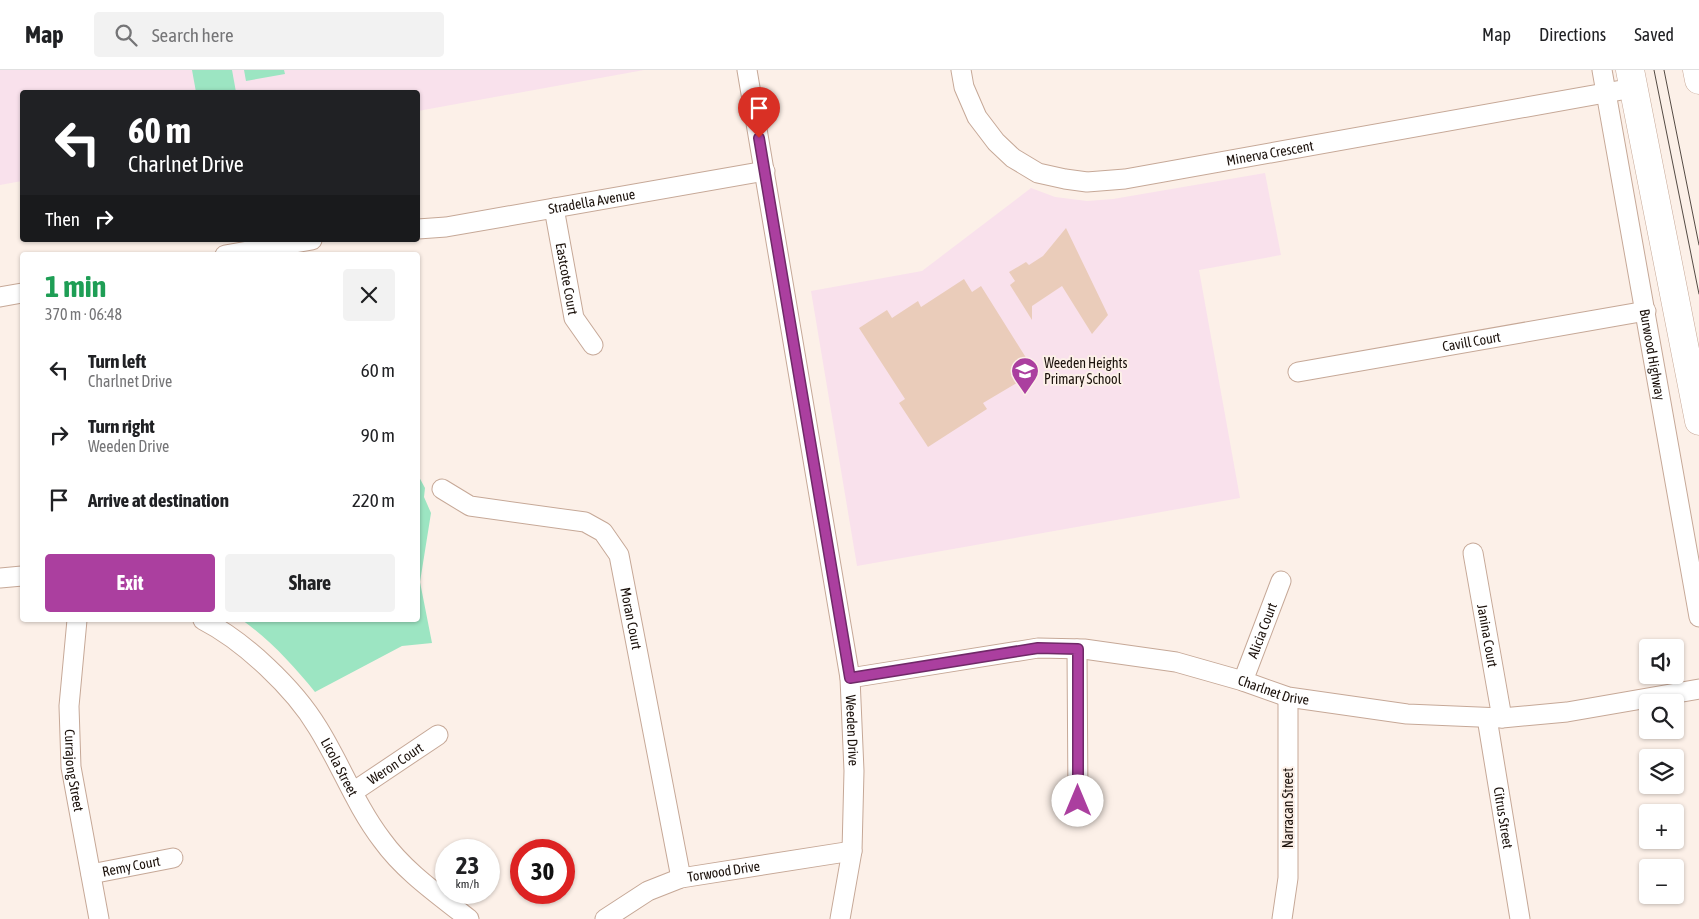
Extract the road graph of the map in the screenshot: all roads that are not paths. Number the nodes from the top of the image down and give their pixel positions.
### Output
1 (747, 70) edge
2 (961, 70) edge
3 (1602, 70) edge
4 (1697, 70) edge
5 (1699, 80) edge
6 (1623, 84) edge
7 (765, 171) junction
8 (554, 208) junction
9 (420, 229) edge
10 (300, 242) edge
11 (242, 252) edge
12 (20, 293) edge
13 (0, 297) edge
14 (1646, 311) junction
15 (593, 345) dead end
16 (1298, 372) dead end
17 (1699, 421) edge
18 (442, 489) dead end
19 (1473, 553) dead end
20 (20, 576) edge
21 (0, 578) edge
22 (1281, 581) dead end
23 (1699, 617) edge
24 (78, 622) edge
25 (206, 622) edge
26 (1078, 649) junction
27 (850, 678) junction
28 (1243, 681) junction
29 (1699, 689) edge
30 (1288, 697) junction
31 (1494, 718) junction
32 (438, 736) dead end
33 (353, 792) junction
34 (1078, 801) dead end
35 (852, 851) junction
36 (172, 858) dead end
37 (91, 874) junction
38 (681, 878) junction
39 (99, 919) edge
40 (469, 919) edge
41 (605, 919) edge
42 (840, 919) edge
43 (1282, 919) edge
44 (1520, 919) edge

1 - 7 street, Weeden Drive
2 - 6 street, Minerva Crescent
3 - 6 street, Burwood Highway
4 - 5 highway
6 - 14 street, Burwood Highway
6 - 17 highway
7 - 8 street, Stradella Avenue
7 - 27 street, Weeden Drive
8 - 9 street, Stradella Avenue
8 - 15 street, Eastcote Court
10 - 11 street
12 - 13 street
14 - 16 street, Cavill Court
14 - 23 street, Burwood Highway
18 - 38 street, Moran Court
19 - 31 street, Janina Court
20 - 21 street
22 - 28 street, Alicia Court
24 - 37 street, Currajong Street
25 - 33 street, Licola Street
26 - 27 street, Charlnet Drive
26 - 28 street, Charlnet Drive
26 - 34 street
27 - 35 street, Weeden Drive
28 - 30 street, Charlnet Drive
29 - 31 street, Charlnet Drive
30 - 31 street, Charlnet Drive
30 - 43 street, Narracan Street
31 - 44 street, Citrus Street
32 - 33 street, Weron Court
33 - 40 street, Licola Street
35 - 38 street, Torwood Drive
35 - 42 street, Weeden Drive
36 - 37 street, Remy Court
37 - 39 street, Currajong Street
38 - 41 street, Torwood Drive

